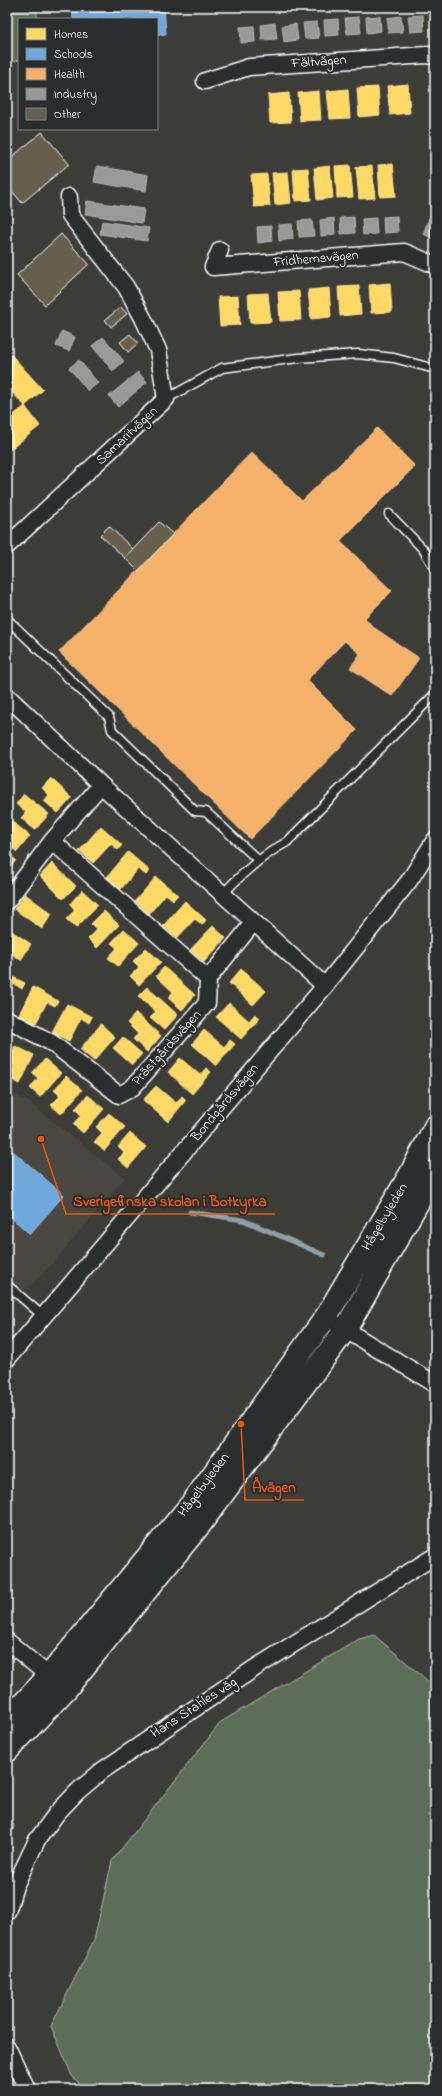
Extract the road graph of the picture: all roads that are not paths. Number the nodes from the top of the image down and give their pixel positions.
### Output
1 (435, 56) edge
2 (205, 81) dead end
3 (70, 197) dead end
4 (220, 250) dead end
5 (435, 265) edge
6 (435, 369) edge
7 (166, 399) junction
8 (389, 514) dead end
9 (7, 546) edge
10 (435, 569) edge
11 (7, 619) edge
12 (435, 694) edge
13 (7, 696) edge
14 (101, 785) junction
15 (435, 840) edge
16 (52, 841) junction
17 (258, 860) junction
18 (222, 894) junction
19 (7, 901) edge
20 (253, 923) junction
21 (208, 979) junction
22 (325, 986) junction
23 (7, 1019) edge
24 (435, 1127) edge
25 (435, 1172) edge
26 (7, 1284) edge
27 (43, 1316) junction
28 (326, 1317) junction
29 (345, 1330) junction
30 (7, 1359) edge
31 (435, 1384) edge
32 (435, 1556) edge
33 (7, 1641) edge
34 (57, 1683) junction
35 (7, 1721) edge
36 (7, 1751) edge
37 (7, 1912) edge
38 (7, 2047) edge
39 (27, 2089) edge

1 - 2 street, Fältvägen
3 - 7 street, Samaritvägen
4 - 5 street, Fridhemsvägen
6 - 7 lane
7 - 9 street, Samaritvägen
8 - 10 lane
11 - 17 lane
12 - 17 lane
13 - 14 street
14 - 16 street
14 - 18 street
15 - 22 street, Bondgårdsvägen
16 - 19 street
16 - 21 street
17 - 18 lane
18 - 20 street
20 - 21 street
20 - 22 street
21 - 23 street, Prästgårdsvägen
22 - 27 street, Bondgårdsvägen
24 - 28 main road, Hågelbyleden
25 - 29 main road, Hågelbyleden
26 - 27 lane
27 - 30 street, Bondgårdsvägen
28 - 29 street
28 - 34 main road, Hågelbyleden
29 - 31 street
29 - 34 main road, Hågelbyleden
32 - 37 street, Hans Stahles väg
33 - 34 street
34 - 35 main road, Hågelbyleden
34 - 36 main road, Hågelbyleden
38 - 39 street

